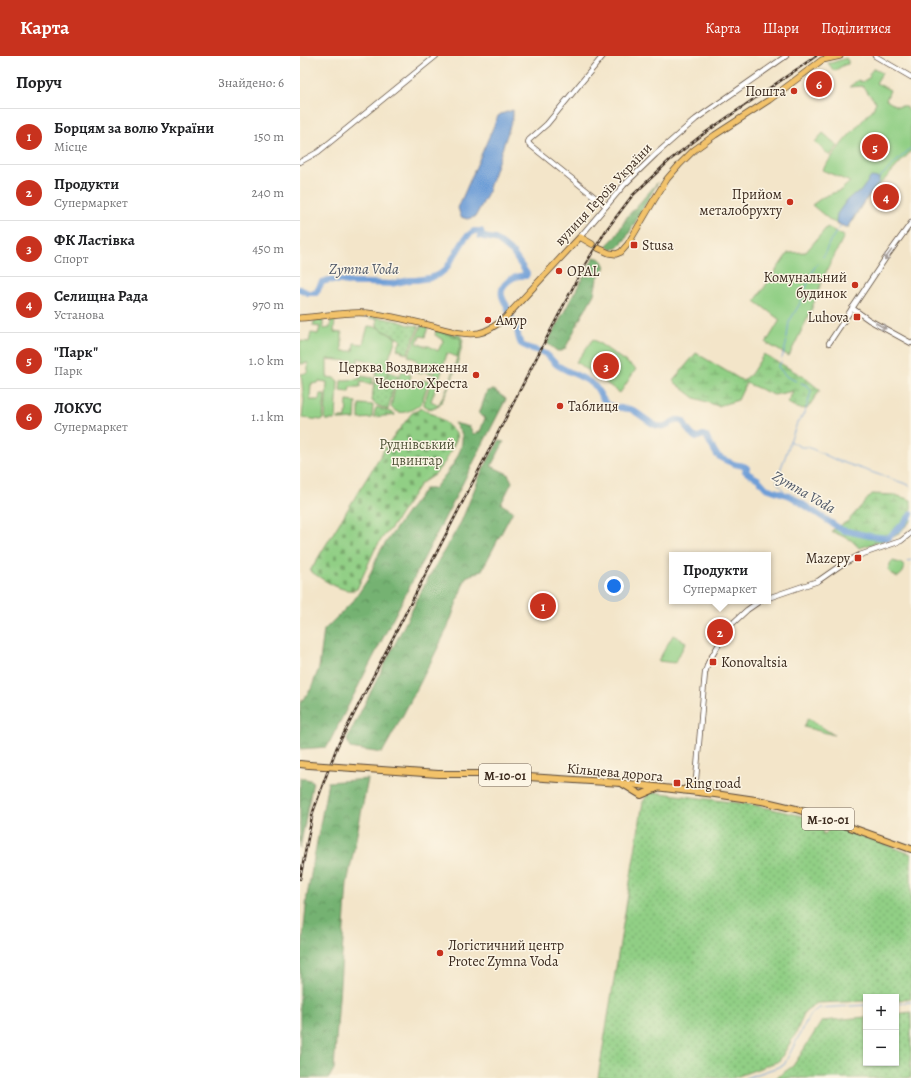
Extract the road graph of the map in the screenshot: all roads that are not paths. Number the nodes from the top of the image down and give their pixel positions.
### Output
1 (436, 56) edge
2 (603, 56) edge
3 (786, 56) edge
4 (840, 56) edge
5 (875, 56) edge
6 (911, 77) edge
7 (300, 162) edge
8 (606, 206) junction
9 (911, 223) edge
10 (580, 237) junction
11 (592, 244) dead end
12 (598, 248) dead end
13 (852, 308) junction
14 (300, 318) edge
15 (829, 343) dead end
16 (911, 343) edge
17 (911, 533) edge
18 (771, 597) edge
19 (756, 604) edge
20 (300, 764) edge
21 (621, 783) junction
22 (696, 783) junction
23 (659, 787) junction
24 (684, 790) junction
25 (695, 792) junction
26 (715, 794) junction
27 (911, 849) edge

1 - 7 street
2 - 8 street
3 - 8 street, вулиця Героїв України
4 - 12 main road
5 - 6 street
8 - 10 street, вулиця Героїв України
9 -> 13 street
10 - 11 main road
10 - 14 main road, вулиця Героїв України
13 - 15 street
13 -> 16 street
17 - 18 street
19 - 22 street
20 - 21 highway, Кільцева дорога / М-10-01, bridge
21 - 23 highway, Кільцева дорога / М-10-01
21 - 23 highway
22 - 24 highway
22 - 25 street
22 - 26 highway
23 - 24 highway, Кільцева дорога / М-10-01
24 - 25 highway, Кільцева дорога / М-10-01
25 - 26 highway, Кільцева дорога / М-10-01
26 - 27 highway, Кільцева дорога / М-10-01

